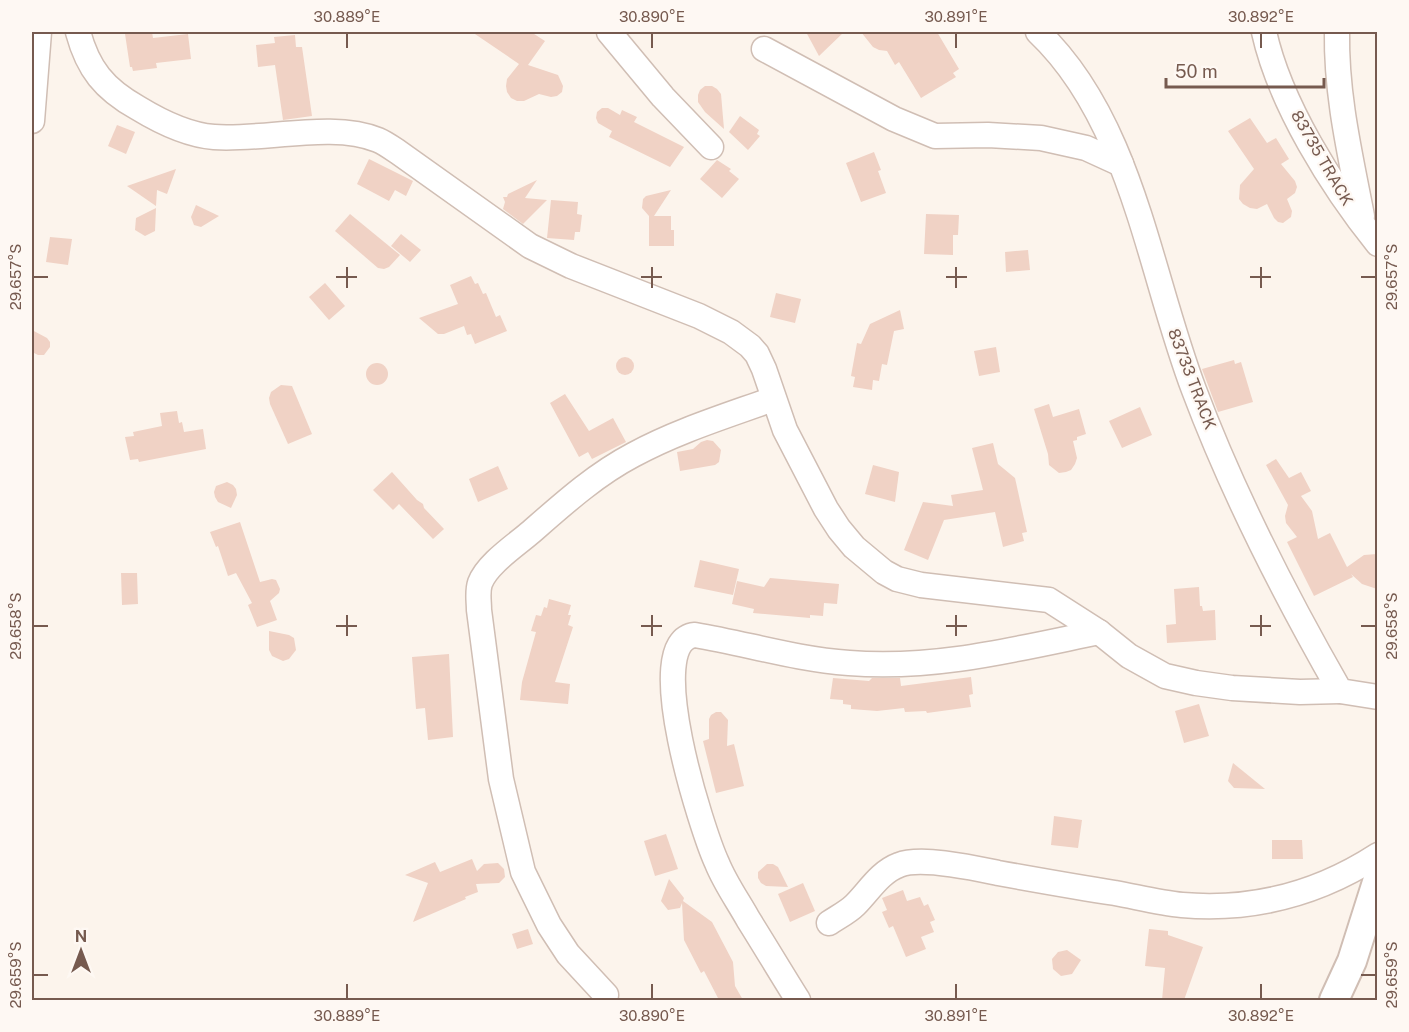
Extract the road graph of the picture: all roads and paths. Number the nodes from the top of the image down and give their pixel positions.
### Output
1 (39, 32) edge
2 (78, 32) edge
3 (609, 32) edge
4 (1038, 32) edge
5 (1264, 32) edge
6 (1337, 32) edge
7 (764, 49) dead end
8 (32, 121) edge
9 (711, 147) dead end
10 (1121, 164) junction
11 (1371, 236) edge
12 (773, 399) junction
13 (1099, 633) junction
14 (1340, 692) junction
15 (1377, 698) edge
16 (1377, 855) edge
17 (1377, 879) edge
18 (829, 923) dead end
19 (606, 995) dead end
20 (798, 1000) edge
21 (1334, 1000) edge

1 - 8 street
2 - 12 street
3 - 9 street
4 - 10 street, 83733 TRACK
5 - 11 street, 83735 TRACK
6 - 11 street
7 - 10 street
10 - 14 street, 83733 TRACK
12 - 13 street
12 - 19 street
13 - 14 street
13 - 20 street
14 - 15 street
16 - 18 street
17 - 21 street

